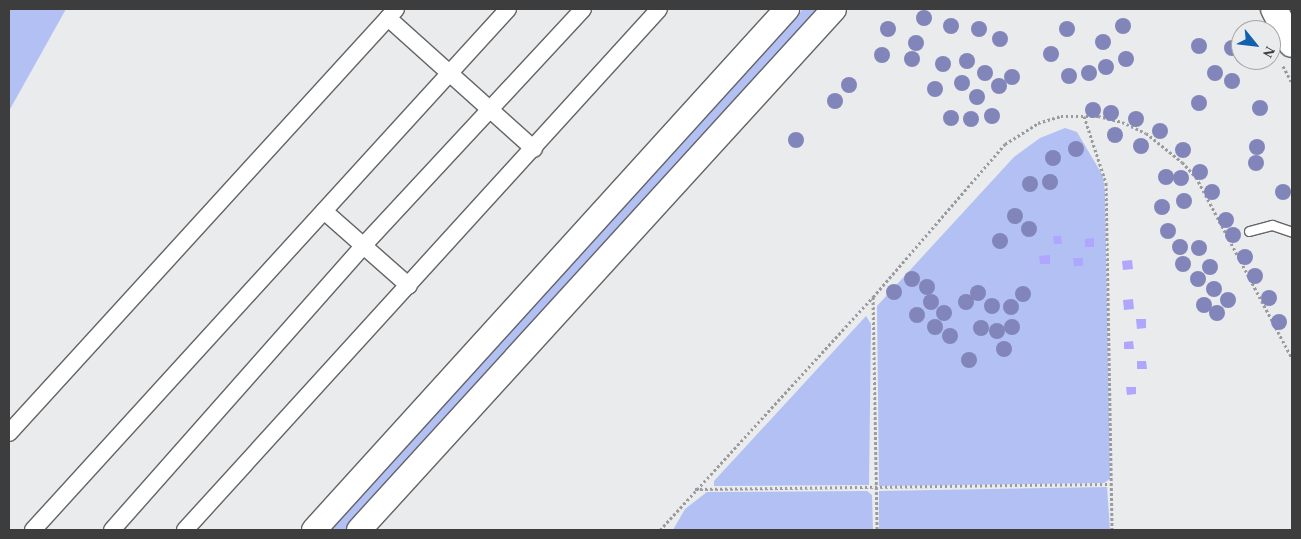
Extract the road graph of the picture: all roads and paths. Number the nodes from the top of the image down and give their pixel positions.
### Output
1 (508, 9) edge
2 (583, 9) edge
3 (659, 9) edge
4 (787, 9) edge
5 (834, 9) edge
6 (1274, 9) edge
7 (392, 13) edge
8 (1292, 44) edge
9 (449, 72) junction
10 (491, 110) junction
11 (1084, 116) junction
12 (534, 149) junction
13 (324, 212) junction
14 (1249, 231) dead end
15 (1292, 232) edge
16 (363, 246) junction
17 (409, 286) junction
18 (873, 297) junction
19 (1292, 358) edge
20 (9, 433) edge
21 (1111, 484) junction
22 (876, 488) junction
23 (696, 489) junction
24 (666, 524) junction
25 (34, 530) edge
26 (112, 530) edge
27 (184, 530) edge
28 (314, 530) edge
29 (359, 530) edge
30 (660, 530) edge
31 (664, 530) edge
32 (877, 530) edge
33 (1112, 530) edge

1 - 9 street
2 - 10 street
3 - 12 street
4 - 28 street
5 - 29 street
6 - 8 main road
7 - 9 street
7 - 20 street
9 - 10 street
9 - 13 street
10 - 12 street
10 - 16 street
11 - 18 path
11 - 19 path
11 - 21 path
12 - 17 street
13 - 16 street
13 - 25 street
14 - 15 lane
16 - 17 street
16 - 26 street
17 - 27 street
18 - 22 path
18 - 23 path
21 - 22 path
21 - 33 path
22 - 23 path
22 - 32 path
23 - 24 path
24 - 30 path
24 - 31 path

